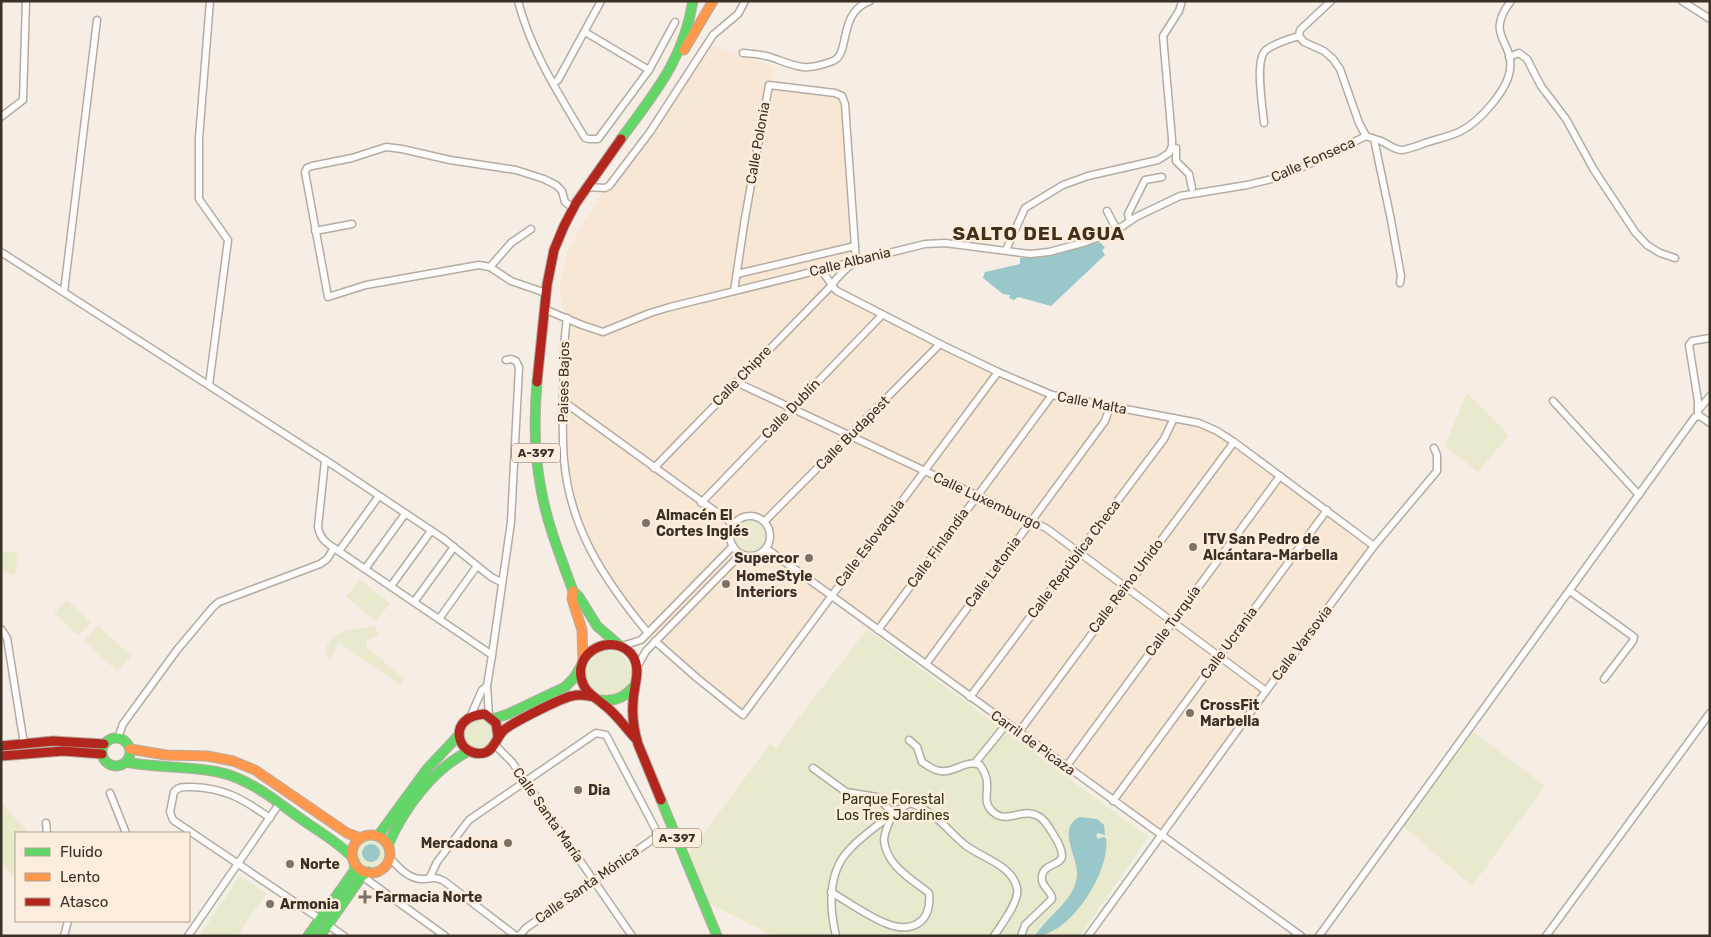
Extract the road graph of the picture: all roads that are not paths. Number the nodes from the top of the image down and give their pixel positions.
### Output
1 (26, 1) edge
2 (210, 1) edge
3 (518, 1) edge
4 (601, 1) edge
5 (693, 1) edge
6 (713, 1) edge
7 (745, 1) edge
8 (870, 1) edge
9 (1182, 1) edge
10 (1330, 1) edge
11 (1511, 1) edge
12 (1682, 1) edge
13 (1710, 19) edge
14 (97, 20) dead end
15 (675, 22) dead end
16 (585, 32) junction
17 (1299, 36) junction
18 (743, 53) dead end
19 (1509, 57) junction
20 (676, 59) junction
21 (649, 70) junction
22 (553, 84) junction
23 (1, 118) edge
24 (1264, 123) dead end
25 (1366, 136) junction
26 (1374, 139) junction
27 (1176, 148) dead end
28 (1162, 177) dead end
29 (586, 188) junction
30 (1192, 188) dead end
31 (1157, 205) joint
32 (573, 208) junction
33 (1107, 211) dead end
34 (1130, 221) junction
35 (352, 224) dead end
36 (531, 229) dead end
37 (1117, 230) junction
38 (315, 231) junction
39 (855, 246) junction
40 (1006, 250) junction
41 (1, 252) edge
42 (1675, 258) dead end
43 (856, 261) junction
44 (490, 267) junction
45 (820, 270) junction
46 (737, 274) junction
47 (1400, 283) dead end
48 (831, 286) junction
49 (734, 291) junction
50 (64, 292) junction
51 (546, 293) junction
52 (544, 310) junction
53 (882, 315) junction
54 (567, 318) junction
55 (1710, 338) edge
56 (940, 344) junction
57 (506, 360) dead end
58 (998, 372) junction
59 (736, 382) junction
60 (209, 386) junction
61 (1052, 395) junction
62 (1710, 396) edge
63 (1553, 401) dead end
64 (563, 404) junction
65 (1110, 407) junction
66 (791, 409) junction
67 (1698, 412) junction
68 (1174, 418) junction
69 (1710, 423) edge
70 (850, 435) junction
71 (1234, 442) junction
72 (1434, 448) dead end
73 (325, 460) junction
74 (654, 468) junction
75 (923, 471) junction
76 (1280, 476) junction
77 (977, 495) junction
78 (1640, 495) junction
79 (379, 496) junction
80 (701, 503) junction
81 (1326, 510) junction
82 (405, 514) junction
83 (1031, 520) junction
84 (765, 521) junction
85 (733, 524) junction
86 (431, 531) junction
87 (733, 546) junction
88 (1374, 546) junction
89 (454, 548) junction
90 (767, 549) junction
91 (337, 550) junction
92 (1079, 553) junction
93 (741, 554) junction
94 (477, 566) junction
95 (365, 569) junction
96 (501, 582) junction
97 (390, 586) junction
98 (1126, 587) junction
99 (573, 591) junction
100 (1570, 591) junction
101 (831, 596) junction
102 (414, 602) junction
103 (439, 619) junction
104 (1173, 622) junction
105 (1, 629) edge
106 (878, 630) junction
107 (648, 633) junction
108 (655, 641) junction
109 (620, 646) junction
110 (492, 655) junction
111 (1219, 656) junction
112 (582, 663) junction
113 (926, 664) junction
114 (637, 667) junction
115 (1604, 679) dead end
116 (635, 685) junction
117 (487, 686) junction
118 (1266, 691) junction
119 (970, 697) junction
120 (597, 698) junction
121 (1710, 713) edge
122 (470, 715) junction
123 (491, 718) junction
124 (1001, 731) dead end
125 (1019, 732) junction
126 (459, 735) junction
127 (118, 738) junction
128 (637, 740) junction
129 (909, 740) dead end
130 (496, 741) junction
131 (24, 744) junction
132 (104, 744) junction
133 (1, 746) edge
134 (130, 749) junction
135 (469, 750) junction
136 (102, 754) junction
137 (1, 756) edge
138 (126, 762) junction
139 (975, 763) junction
140 (1066, 767) junction
141 (813, 768) dead end
142 (526, 782) junction
143 (110, 793) dead end
144 (1113, 801) junction
145 (279, 804) junction
146 (893, 813) junction
147 (270, 818) junction
148 (46, 823) dead end
149 (47, 832) edge
150 (126, 832) edge
151 (1162, 835) junction
152 (378, 836) junction
153 (360, 838) junction
154 (388, 845) junction
155 (390, 858) junction
156 (354, 861) junction
157 (238, 864) junction
158 (365, 874) junction
159 (430, 877) junction
160 (594, 881) junction
161 (831, 892) junction
162 (320, 920) junction
163 (68, 922) edge
164 (328, 924) junction
165 (64, 936) edge
166 (188, 936) edge
167 (308, 936) edge
168 (320, 936) edge
169 (344, 936) edge
170 (445, 936) edge
171 (518, 936) edge
172 (632, 936) edge
173 (717, 936) edge
174 (836, 936) edge
175 (994, 936) edge
176 (1021, 936) edge
177 (1088, 936) edge
178 (1300, 936) edge
179 (1319, 936) edge
180 (1546, 936) edge

1 - 23 street
2 - 60 street
3 - 22 street
4 - 16 street
5 - 20 street, A-397
6 - 20 street, A-397
7 - 29 street
8 - 18 street
9 - 40 street
10 - 17 street
11 - 19 street, Calle Fonseca
12 - 13 street
14 - 50 street
15 - 21 street
16 - 21 street
16 - 22 street
17 - 24 street
17 - 25 street
19 - 26 street, Calle Fonseca
19 - 42 street
20 - 29 street, A-397
21 - 22 street
25 - 26 street, Calle Fonseca
25 - 31 street, Calle Fonseca
26 - 47 street
27 - 30 street
28 - 34 street
29 - 32 street, A-397
31 - 34 street, Calle Albania
32 - 38 street
32 - 51 street, A-397
33 - 37 street
34 - 37 street, Calle Albania
35 - 38 street
36 - 44 street
37 - 40 street, Calle Albania
38 - 44 street
39 - 43 street, Calle Polonia
39 - 46 street
39 - 46 street, Calle Polonia
40 - 43 street, Calle Albania
41 - 50 street
43 - 45 street, Calle Albania
43 - 48 street
44 - 51 street
45 - 48 street
45 - 49 street, Calle Albania
46 - 49 street, Calle Polonia
48 - 53 street, Calle Malta
48 - 59 street, Calle Chipre
49 - 54 street, Calle Albania
50 - 60 street
51 - 52 street, A-397
52 - 54 street, Calle Albania
52 - 99 street, A-397
53 - 56 street, Calle Malta
53 - 66 street, Calle Dublín
54 - 64 street, Paises Bajos
55 - 67 street
56 - 58 street, Calle Malta
56 - 70 street, Calle Budapest
57 - 96 street
58 - 61 street, Calle Malta
58 - 75 street, Calle Eslovaquia
59 - 66 street, Calle Luxemburgo
59 - 74 street, Calle Chipre
60 - 73 street
61 - 65 street, Calle Malta
61 - 77 street, Calle Finlandia
62 - 67 street
63 - 78 street
64 - 74 street
64 - 107 street, Paises Bajos
65 - 68 street, Calle Malta
65 - 83 street, Calle Letonia
66 - 70 street, Calle Luxemburgo
66 - 80 street, Calle Dublín
67 - 69 street
67 - 78 street
68 - 71 street, Calle Malta
68 - 92 street, Calle República Checa
70 - 75 street, Calle Luxemburgo
70 - 84 street, Calle Budapest
71 - 76 street, Calle Malta
71 - 98 street, Calle Reino Unido
72 - 88 street, Calle Varsovia
73 - 79 street
73 - 91 street
74 - 80 street
75 - 77 street, Calle Luxemburgo
75 - 101 street, Calle Eslovaquia
76 - 81 street, Calle Malta
76 - 104 street, Calle Turquía
77 - 83 street, Calle Luxemburgo
77 - 106 street, Calle Finlandia
78 - 100 street
79 - 82 street
79 - 91 street
80 - 85 street
81 - 88 street, Calle Malta
81 - 111 street, Calle Ucrania
82 - 86 street
82 - 95 street
83 - 92 street, Calle Luxemburgo
83 - 113 street, Calle Letonia
84 - 85 street
84 - 90 street
85 - 87 street
86 - 89 street
86 - 97 street
87 - 93 street
87 - 107 street
88 - 118 street, Calle Varsovia
89 - 94 street
89 - 102 street
90 - 93 street
90 - 101 street, Carril de Picaza
91 - 95 street
91 - 127 street
92 - 98 street, Calle Luxemburgo
92 - 119 street, Calle República Checa
93 - 108 street
94 - 96 street
94 - 103 street
95 - 97 street
96 - 110 street
97 - 102 street
98 - 104 street, Calle Luxemburgo
98 - 125 street, Calle Reino Unido
99 - 109 street, A-397
99 - 112 street, A-397
100 - 115 street
100 - 179 street
101 - 106 street, Carril de Picaza
101 - 108 street, Calle Eslovaquia
102 - 103 street
103 - 110 street
104 - 111 street, Calle Luxemburgo
104 - 140 street, Calle Turquía
105 - 131 street
106 - 113 street, Carril de Picaza
107 - 109 street
108 - 114 street
109 - 112 street
109 - 114 street, A-397
110 - 117 street
111 - 118 street, Calle Luxemburgo
111 - 144 street, Calle Ucrania
112 - 120 street, A-397
112 - 123 street
113 - 119 street, Carril de Picaza
114 - 116 street, A-397
116 - 120 street
116 - 128 street, A-397
117 - 122 street
117 - 123 street
118 - 151 street, Calle Varsovia
119 - 125 street, Carril de Picaza
120 - 128 street, A-397
120 - 130 street
121 - 180 street
122 - 123 street
122 - 126 street
123 - 130 street
124 - 139 street
125 - 140 street, Carril de Picaza
126 - 135 street
126 - 152 street
127 - 132 street
127 - 134 street
128 - 173 street, A-397
129 - 139 street
130 - 135 street
130 - 142 street, Calle Santa María
131 - 132 street
131 - 133 street
132 - 136 street
134 - 138 street
134 - 153 street
135 - 154 street
136 - 137 street
136 - 138 street
138 - 145 street
139 - 176 street
140 - 144 street, Carril de Picaza
141 - 146 street
142 - 159 street
142 - 160 street, Calle Santa María
142 - 160 street, Calle Santa Mónica
143 - 150 street
144 - 151 street, Carril de Picaza
145 - 147 street
145 - 156 street
146 - 161 street
146 - 161 street
146 - 175 street
147 - 157 street
147 - 157 street
148 - 149 street
151 - 177 street, Calle Varsovia
151 - 178 street, Carril de Picaza
152 - 153 street
152 - 154 street
153 - 156 street
154 - 155 street
155 - 158 street
155 - 159 street
156 - 158 street
156 - 162 street
157 - 162 street
157 - 166 street
158 - 164 street
158 - 170 street
159 - 171 street
160 - 171 street, Calle Santa Mónica
160 - 172 street, Calle Santa María
161 - 174 street
162 - 167 street
163 - 165 street
164 - 168 street
164 - 169 street

